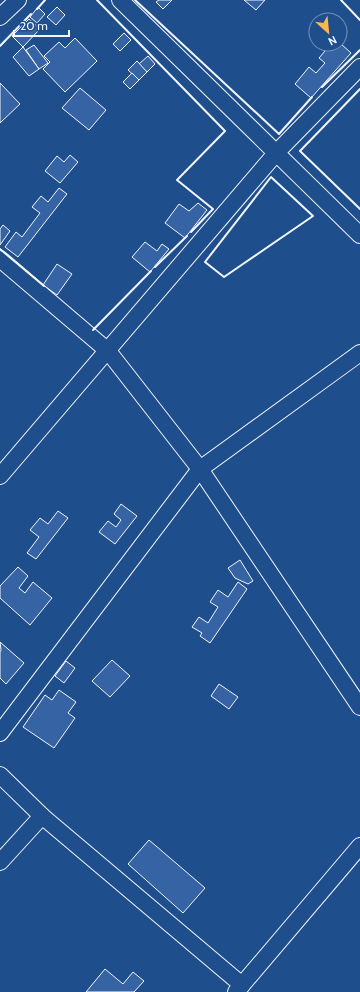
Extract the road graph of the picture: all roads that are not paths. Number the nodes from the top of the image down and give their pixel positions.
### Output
1 (18, 0) edge
2 (120, 0) edge
3 (0, 17) edge
4 (360, 67) edge
5 (277, 152) junction
6 (360, 235) edge
7 (0, 259) edge
8 (108, 351) junction
9 (360, 353) edge
10 (200, 469) junction
11 (0, 476) edge
12 (360, 707) edge
13 (0, 733) edge
14 (0, 775) edge
15 (42, 816) junction
16 (357, 857) edge
17 (0, 862) edge
18 (239, 989) edge

1 - 3 street
2 - 5 street
4 - 5 street
5 - 6 street
5 - 8 street
7 - 8 street
8 - 10 street
8 - 11 street
9 - 10 street
10 - 12 street
10 - 13 street
14 - 15 street
15 - 17 street
15 - 18 street
16 - 18 street

